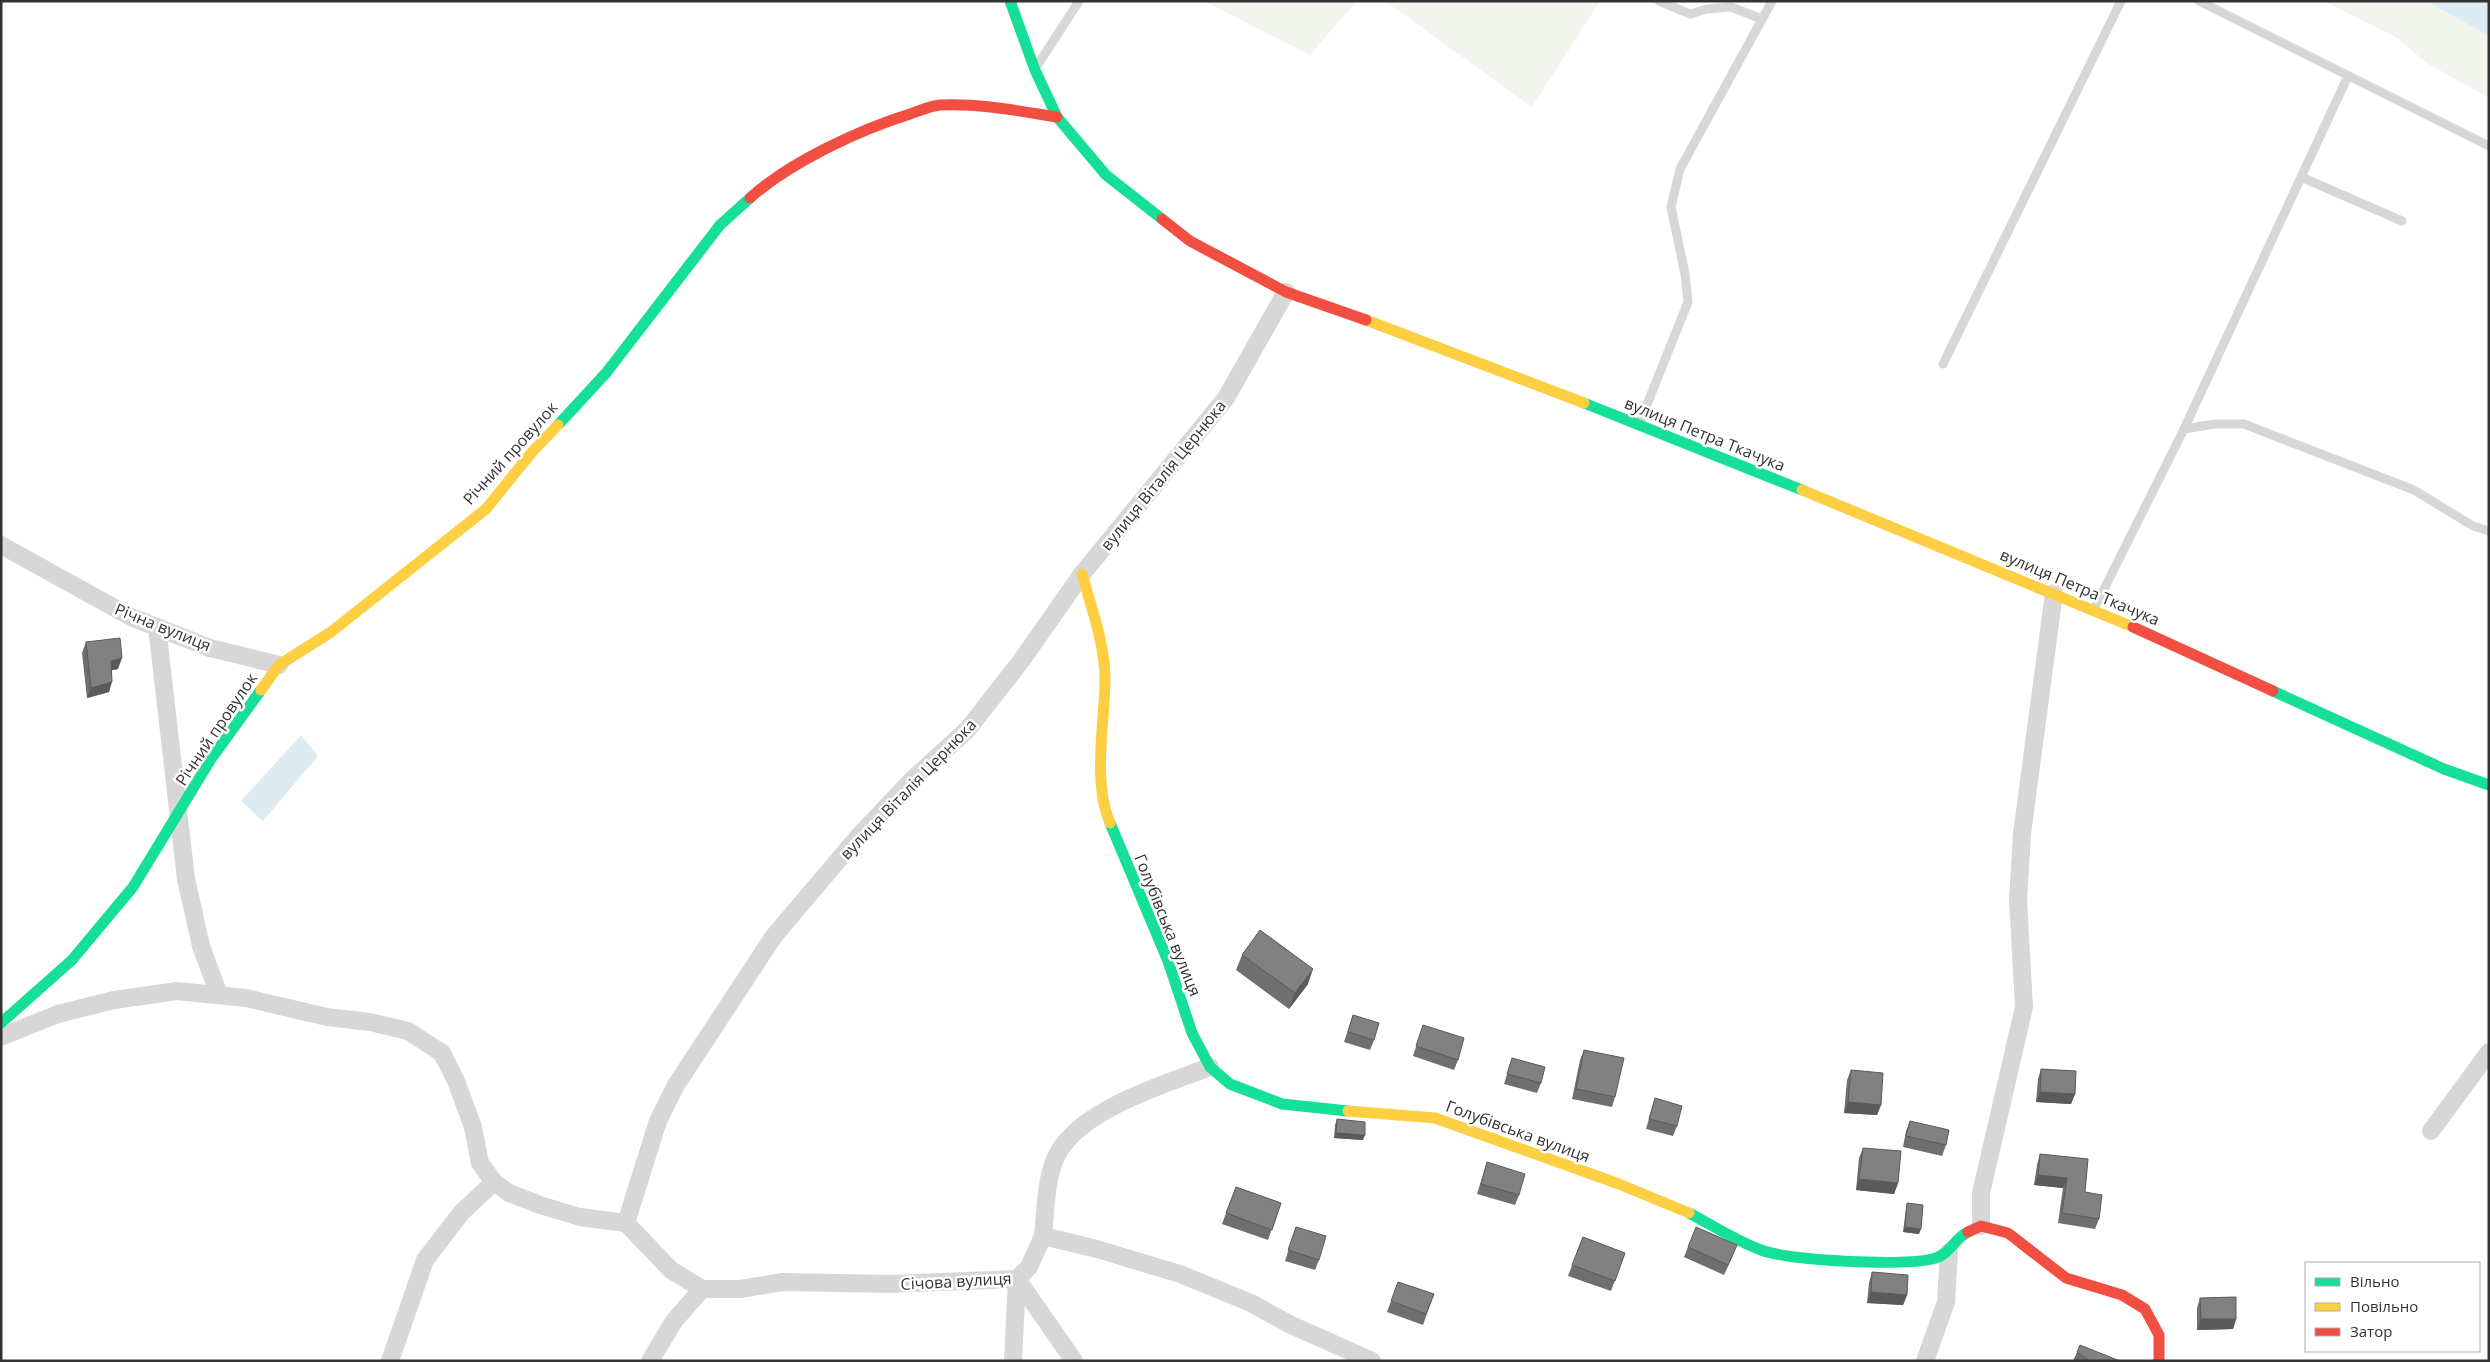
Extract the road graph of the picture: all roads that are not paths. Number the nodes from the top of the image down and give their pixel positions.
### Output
1 (1010, 1) edge
2 (1079, 1) edge
3 (1659, 1) edge
4 (1772, 1) edge
5 (2121, 1) edge
6 (2199, 1) edge
7 (1762, 19) junction
8 (1035, 70) junction
9 (2348, 76) junction
10 (1057, 117) junction
11 (2489, 146) edge
12 (2301, 177) junction
13 (2402, 221) dead end
14 (1286, 292) junction
15 (1943, 364) dead end
16 (1640, 424) junction
17 (2184, 428) junction
18 (2489, 531) edge
19 (1, 544) edge
20 (1082, 574) junction
21 (2054, 593) junction
22 (2094, 609) junction
23 (157, 627) junction
24 (279, 664) junction
25 (2489, 785) edge
26 (178, 816) junction
27 (219, 995) junction
28 (1, 1023) edge
29 (1, 1037) edge
30 (2489, 1052) edge
31 (1210, 1067) junction
32 (2431, 1131) dead end
33 (494, 1182) junction
34 (626, 1223) junction
35 (1980, 1226) junction
36 (1043, 1236) junction
37 (1949, 1252) junction
38 (1017, 1279) junction
39 (702, 1289) junction
40 (390, 1361) edge
41 (650, 1361) edge
42 (1013, 1361) edge
43 (1074, 1361) edge
44 (1372, 1361) edge
45 (1925, 1361) edge
46 (2159, 1361) edge

1 - 8 street, вулиця Петра Ткачука
2 - 8 lane
3 - 7 lane
4 - 7 lane
5 - 15 lane
6 - 9 lane
7 - 16 lane
8 - 10 street, вулиця Петра Ткачука
9 - 11 lane
9 - 12 lane
10 - 14 street, вулиця Петра Ткачука
10 - 24 street, Річний провулок
12 - 13 lane
12 - 17 lane
14 - 16 street, вулиця Петра Ткачука
14 - 20 street, вулиця Віталія Цернюка
16 - 21 street, вулиця Петра Ткачука
17 - 18 lane
17 - 22 lane
19 - 23 street, Річна вулиця
20 - 31 street, Голубівська вулиця
20 - 34 street, вулиця Віталія Цернюка
21 - 22 street, вулиця Петра Ткачука
21 - 35 street
22 - 25 street, вулиця Петра Ткачука
23 - 24 street, Річна вулиця
23 - 26 street
24 - 26 street, Річний провулок
26 - 27 street
26 - 28 street, Річний провулок
27 - 29 street
27 - 33 street
30 - 32 street
31 - 36 street, Січова вулиця
31 - 37 street, Голубівська вулиця
33 - 34 street
33 - 40 street
34 - 39 street
35 - 37 street
35 - 46 street
36 - 38 street, Січова вулиця
36 - 44 street
37 - 45 street
38 - 39 street, Січова вулиця
38 - 42 street
38 - 43 street
39 - 41 street

